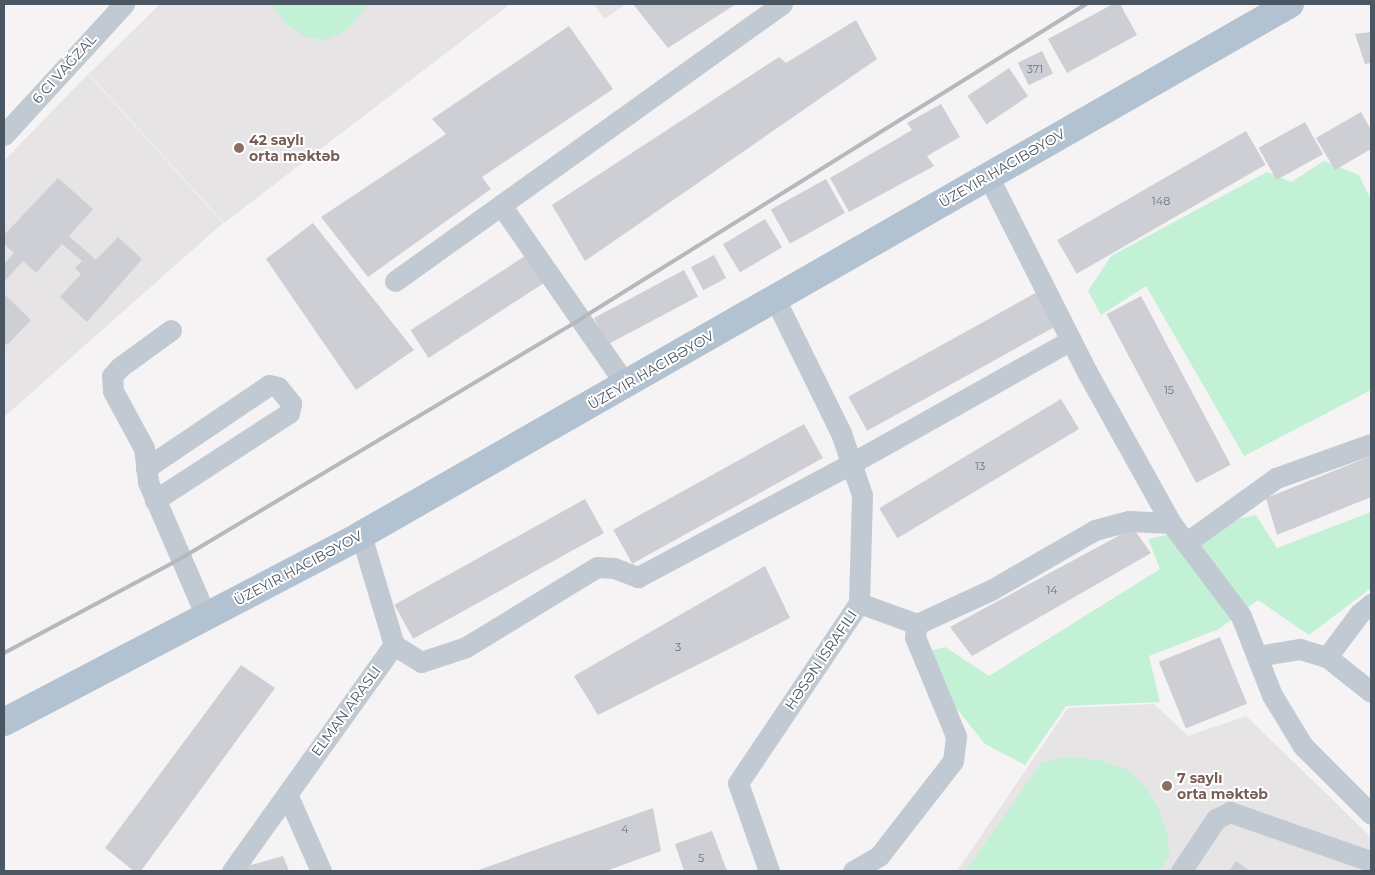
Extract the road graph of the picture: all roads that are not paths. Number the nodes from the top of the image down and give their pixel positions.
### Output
1 (124, 4) edge
2 (782, 4) edge
3 (1290, 4) edge
4 (4, 135) edge
5 (988, 176) junction
6 (501, 205) junction
7 (395, 281) dead end
8 (775, 299) junction
9 (171, 330) dead end
10 (1071, 340) junction
11 (626, 385) junction
12 (1371, 444) edge
13 (852, 463) junction
14 (146, 468) junction
15 (155, 500) junction
16 (1171, 523) junction
17 (361, 535) junction
18 (1187, 542) junction
19 (859, 603) junction
20 (1371, 604) edge
21 (206, 616) junction
22 (917, 624) junction
23 (394, 646) junction
24 (1257, 656) junction
25 (1327, 657) junction
26 (1371, 692) edge
27 (4, 722) edge
28 (287, 794) junction
29 (1371, 814) edge
30 (1370, 861) edge
31 (232, 871) edge
32 (321, 871) edge
33 (769, 871) edge
34 (853, 871) edge
35 (1180, 871) edge

1 - 4 street
2 - 6 street
3 - 5 main road
5 - 8 main road
5 - 10 street
6 - 7 street
6 - 11 street
8 - 11 main road
8 - 13 street, HƏSƏN İSRAFILI
9 - 14 street
10 - 13 street
10 - 16 street
11 - 17 main road
12 - 18 street
13 - 19 street, HƏSƏN İSRAFILI
13 - 23 street
14 - 15 street
14 - 15 street
15 - 21 street
16 - 18 street
16 - 22 street
17 - 21 main road
17 - 23 street
18 - 24 street
19 - 22 street
19 - 33 street, HƏSƏN İSRAFILI
20 - 25 street
21 - 27 main road
22 - 34 street
23 - 28 street
24 - 25 street
24 - 29 street
25 - 26 street
28 - 31 street
28 - 32 street
30 - 35 street

